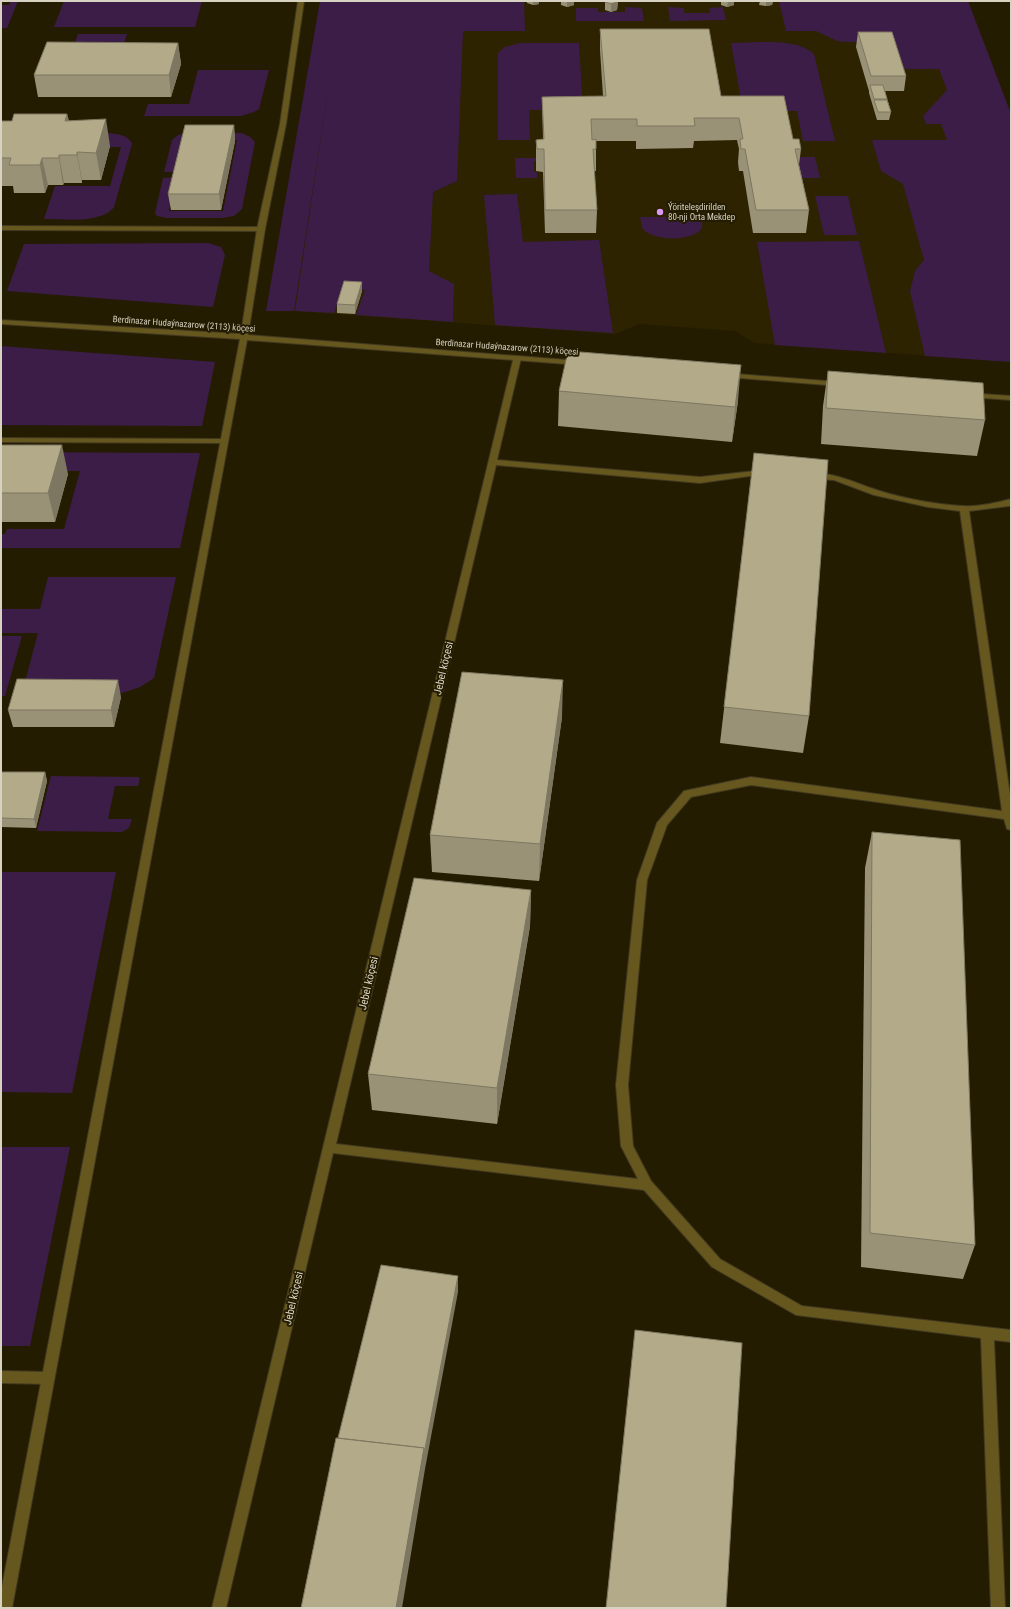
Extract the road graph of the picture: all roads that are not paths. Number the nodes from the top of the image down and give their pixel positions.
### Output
1 (301, 1) edge
2 (1, 228) edge
3 (261, 229) junction
4 (1, 322) edge
5 (244, 337) junction
6 (517, 358) junction
7 (587, 363) edge
8 (721, 374) edge
9 (846, 384) edge
10 (964, 394) edge
11 (1011, 398) edge
12 (1, 440) edge
13 (224, 441) junction
14 (492, 462) junction
15 (775, 473) edge
16 (805, 475) edge
17 (1011, 502) edge
18 (964, 509) junction
19 (1010, 819) edge
20 (329, 1148) junction
21 (647, 1185) junction
22 (987, 1334) junction
23 (1011, 1336) edge
24 (1, 1377) edge
25 (48, 1378) junction
26 (5, 1608) edge
27 (219, 1608) edge
28 (998, 1608) edge

1 - 3 street
2 - 3 street
3 - 5 street
4 - 5 street, Berdinazar Hudaýnazarow (2113) köçesi
5 - 6 street, Berdinazar Hudaýnazarow (2113) köçesi
5 - 13 street
6 - 7 street, Berdinazar Hudaýnazarow (2113) köçesi
6 - 14 street, Jebel köçesi
8 - 9 street
10 - 11 street
12 - 13 street
13 - 25 street
14 - 15 street
14 - 20 street, Jebel köçesi
16 - 18 street
17 - 18 street
18 - 19 street
19 - 21 street
20 - 21 street
20 - 27 street, Jebel köçesi
21 - 22 street
22 - 23 street
22 - 28 street
24 - 25 street
25 - 26 street

